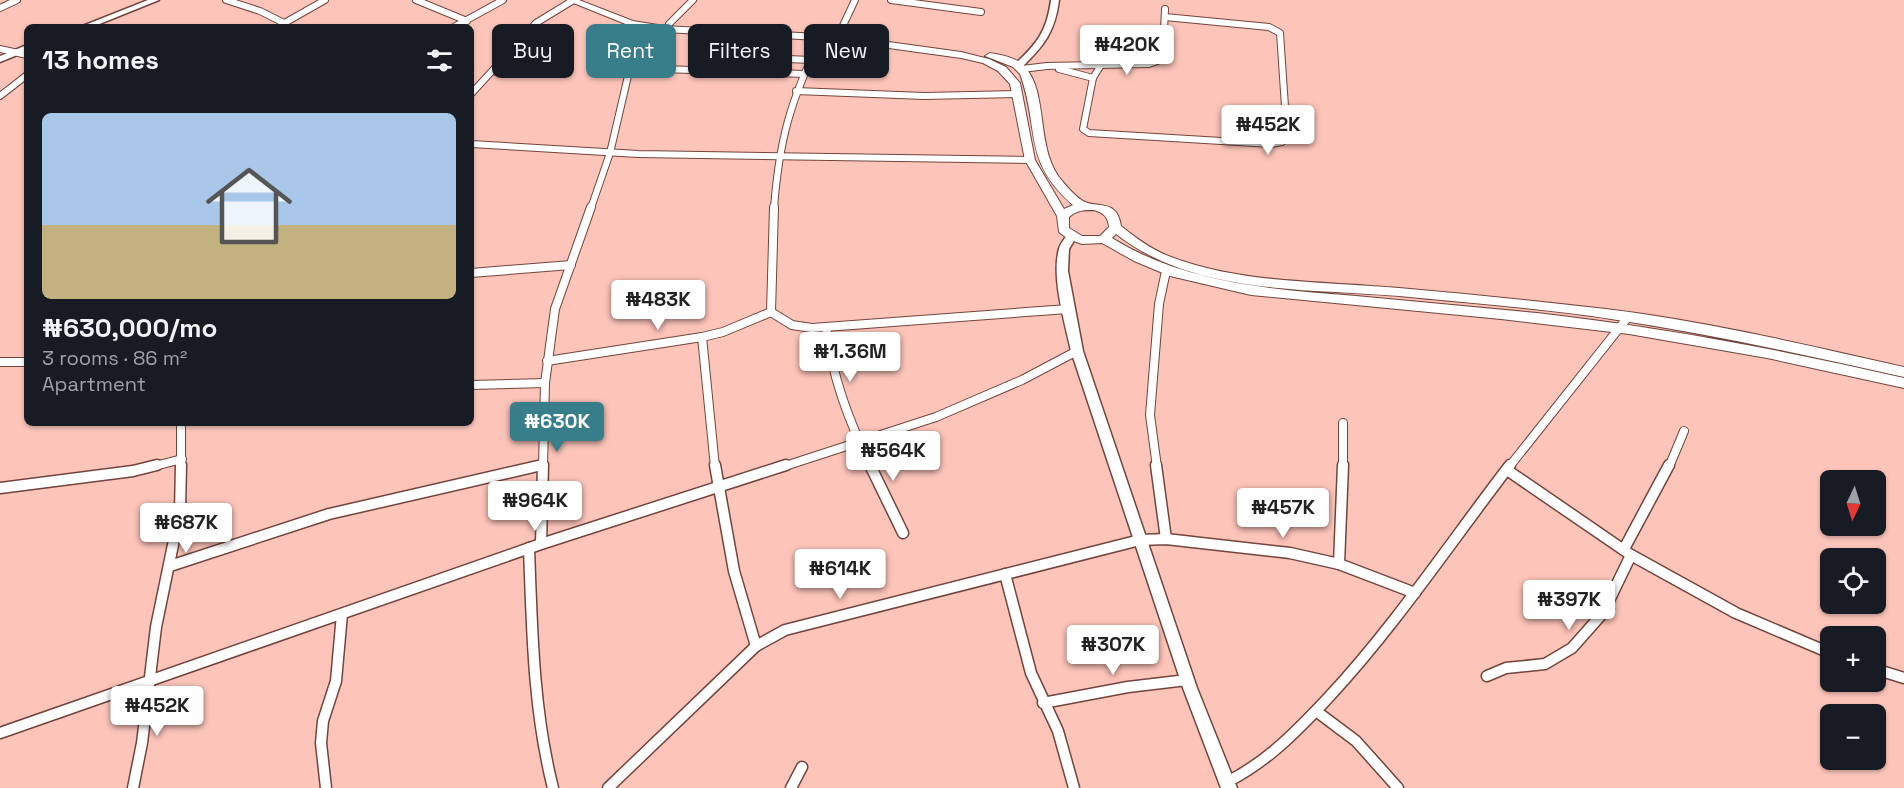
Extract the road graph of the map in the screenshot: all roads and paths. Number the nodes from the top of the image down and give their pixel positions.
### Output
1 (17, 0) edge
2 (155, 0) edge
3 (226, 0) edge
4 (325, 0) edge
5 (416, 0) edge
6 (503, 0) edge
7 (571, 0) edge
8 (592, 0) edge
9 (693, 0) edge
10 (855, 0) edge
11 (891, 0) edge
12 (1055, 0) edge
13 (0, 8) edge
14 (1165, 9) dead end
15 (981, 12) dead end
16 (1165, 17) junction
17 (467, 21) junction
18 (92, 24) edge
19 (280, 24) edge
20 (283, 24) edge
21 (460, 24) edge
22 (648, 24) edge
23 (660, 24) edge
24 (668, 24) edge
25 (844, 24) edge
26 (676, 26) edge
27 (804, 31) edge
28 (889, 41) edge
29 (889, 43) edge
30 (0, 49) edge
31 (24, 49) edge
32 (17, 52) junction
33 (24, 54) edge
34 (0, 59) edge
35 (1101, 65) junction
36 (1047, 66) junction
37 (1020, 68) junction
38 (676, 70) edge
39 (804, 74) joint
40 (24, 77) edge
41 (628, 78) edge
42 (1093, 78) junction
43 (474, 91) edge
44 (796, 91) junction
45 (1018, 94) junction
46 (0, 96) edge
47 (474, 144) edge
48 (610, 153) junction
49 (780, 157) junction
50 (1029, 160) junction
51 (1082, 206) junction
52 (1063, 216) junction
53 (1115, 228) junction
54 (1104, 239) junction
55 (1068, 242) junction
56 (571, 265) junction
57 (1166, 271) junction
58 (474, 273) edge
59 (1068, 309) junction
60 (771, 312) junction
61 (1628, 317) junction
62 (826, 327) junction
63 (1620, 328) junction
64 (702, 337) junction
65 (1077, 351) junction
66 (547, 361) junction
67 (0, 362) edge
68 (24, 362) edge
69 (1904, 372) edge
70 (545, 383) junction
71 (1904, 383) edge
72 (474, 386) edge
73 (1343, 423) dead end
74 (181, 426) edge
75 (1683, 431) dead end
76 (859, 442) junction
77 (182, 459) junction
78 (543, 465) junction
79 (1506, 470) junction
80 (720, 487) junction
81 (0, 488) edge
82 (903, 533) dead end
83 (1166, 539) junction
84 (1140, 540) junction
85 (541, 544) junction
86 (529, 548) junction
87 (1628, 552) junction
88 (1338, 564) junction
89 (170, 566) junction
90 (1005, 574) junction
91 (1415, 593) junction
92 (342, 614) junction
93 (756, 646) junction
94 (1820, 649) edge
95 (1886, 672) edge
96 (1486, 676) dead end
97 (1904, 678) edge
98 (1187, 680) junction
99 (148, 681) junction
100 (1043, 703) junction
101 (1316, 711) junction
102 (0, 733) edge
103 (802, 768) dead end
104 (1228, 785) edge
105 (132, 788) edge
106 (326, 788) edge
107 (554, 788) edge
108 (608, 788) edge
109 (791, 788) edge
110 (1074, 788) edge
111 (1398, 788) edge

1 - 13 street
2 - 18 street
3 - 19 street
4 - 20 street
5 - 17 street
6 - 17 street
7 - 22 main road
7 - 43 street
8 - 23 main road
9 - 24 street
10 - 25 street
11 - 15 street
12 - 37 street
14 - 16 street
16 - 35 street
16 - 42 street
17 - 21 street
26 - 27 main road
28 - 37 main road
29 - 45 main road
30 - 32 street
31 - 32 street
32 - 33 street
32 - 34 street
35 - 36 street
35 - 42 street
36 - 37 street
36 - 42 street
37 - 51 main road
38 - 39 street
39 - 44 street
40 - 46 street
41 - 48 street
44 - 45 street
44 - 49 street
45 - 50 main road
47 - 48 street
48 - 49 street
48 - 56 street
49 - 50 street
49 - 60 street
50 - 52 main road
51 - 52 main road
51 - 53 main road
52 - 55 main road
53 - 54 main road
53 - 61 main road
54 - 55 main road
54 - 57 main road
55 - 59 street
56 - 58 street
56 - 66 street
57 - 63 main road
57 - 83 street
59 - 62 street
59 - 65 street
60 - 62 street
60 - 64 street
61 - 63 street
61 - 69 main road
62 - 76 street
63 - 71 main road
63 - 79 street
64 - 66 street
64 - 80 street
65 - 76 street
65 - 84 street
66 - 70 street
67 - 68 street
70 - 72 street
70 - 78 street
73 - 88 street
74 - 77 street
75 - 87 street
76 - 80 street
76 - 82 street
77 - 81 street
77 - 89 street
78 - 85 street
78 - 89 street
79 - 87 street
79 - 91 street
80 - 85 street
80 - 93 street
83 - 84 street
83 - 88 street
84 - 90 street
84 - 98 street
85 - 86 street
86 - 92 street
86 - 107 street
87 - 94 street
87 - 96 street
88 - 91 street
89 - 99 street
90 - 93 street
90 - 100 street
91 - 101 street
92 - 99 street
92 - 106 street
93 - 108 street
95 - 97 street
98 - 100 street
98 - 104 street
99 - 102 street
99 - 105 street
100 - 110 street
101 - 104 street
101 - 111 street
103 - 109 street

